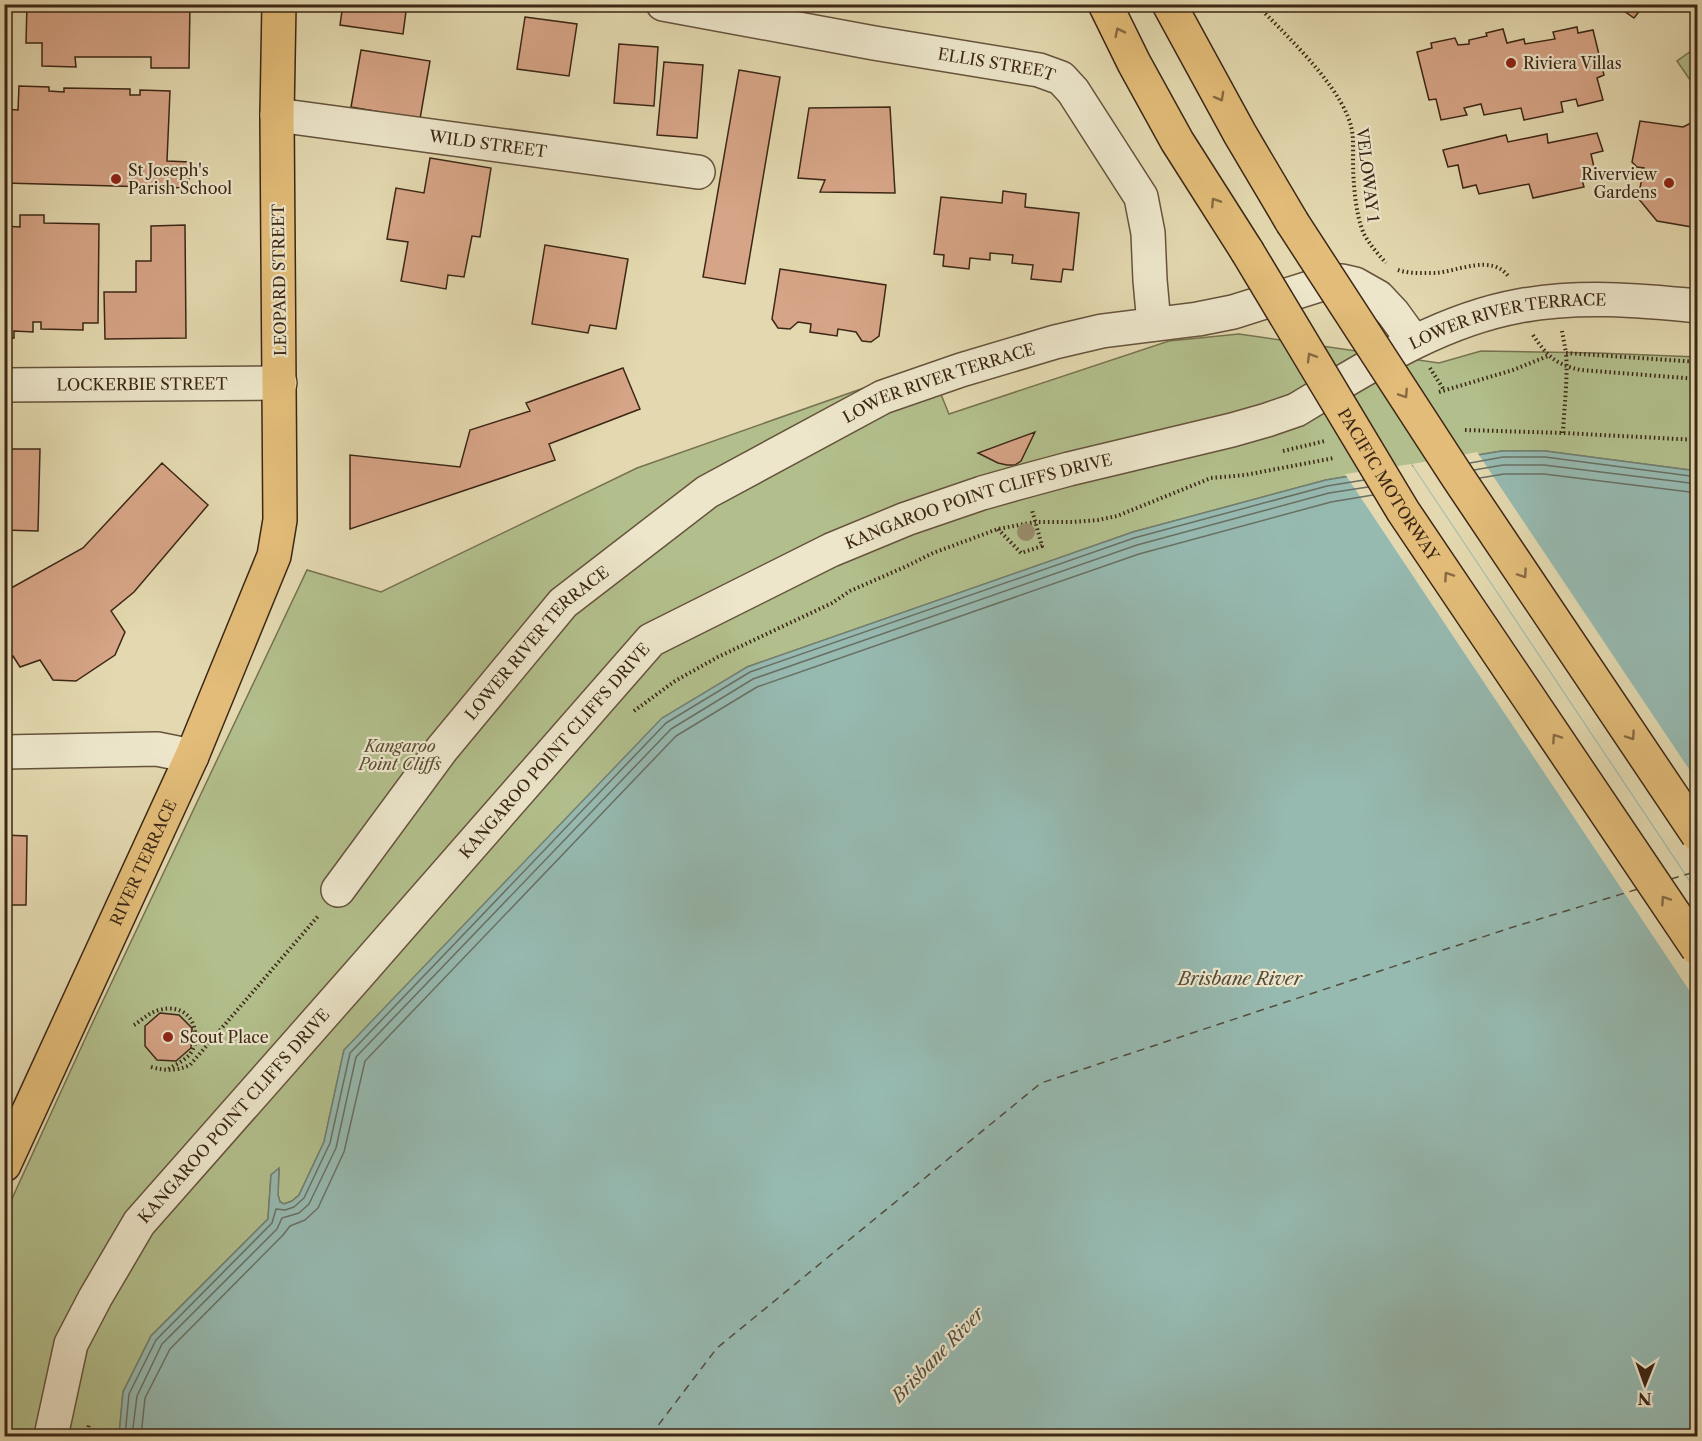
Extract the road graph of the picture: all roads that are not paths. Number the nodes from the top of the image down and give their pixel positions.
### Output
1 (279, 4) edge
2 (663, 4) edge
3 (1105, 4) edge
4 (1169, 4) edge
5 (1184, 4) edge
6 (1192, 46) junction
7 (277, 115) junction
8 (698, 172) dead end
9 (1698, 306) edge
10 (1154, 324) junction
11 (1420, 353) junction
12 (280, 383) junction
13 (4, 385) edge
14 (274, 556) joint
15 (4, 752) edge
16 (192, 756) junction
17 (1698, 835) edge
18 (338, 890) road end
19 (1698, 949) edge
20 (4, 1165) edge
21 (51, 1437) edge

1 - 7 main road, LEOPARD STREET
2 - 10 street, ELLIS STREET
19 -> 3 main road, PACIFIC MOTORWAY, bridge
4 - 6 main road
5 - 6 main road
6 -> 17 main road, bridge
7 - 8 street, WILD STREET
7 - 12 main road, LEOPARD STREET
9 - 11 street, LOWER RIVER TERRACE
10 - 11 street, LOWER RIVER TERRACE
10 - 18 street, LOWER RIVER TERRACE
11 - 21 street, KANGAROO POINT CLIFFS DRIVE
12 - 13 street, LOCKERBIE STREET
12 - 14 main road, LEOPARD STREET
14 - 16 main road, RIVER TERRACE
15 - 16 street
16 - 20 main road, RIVER TERRACE

